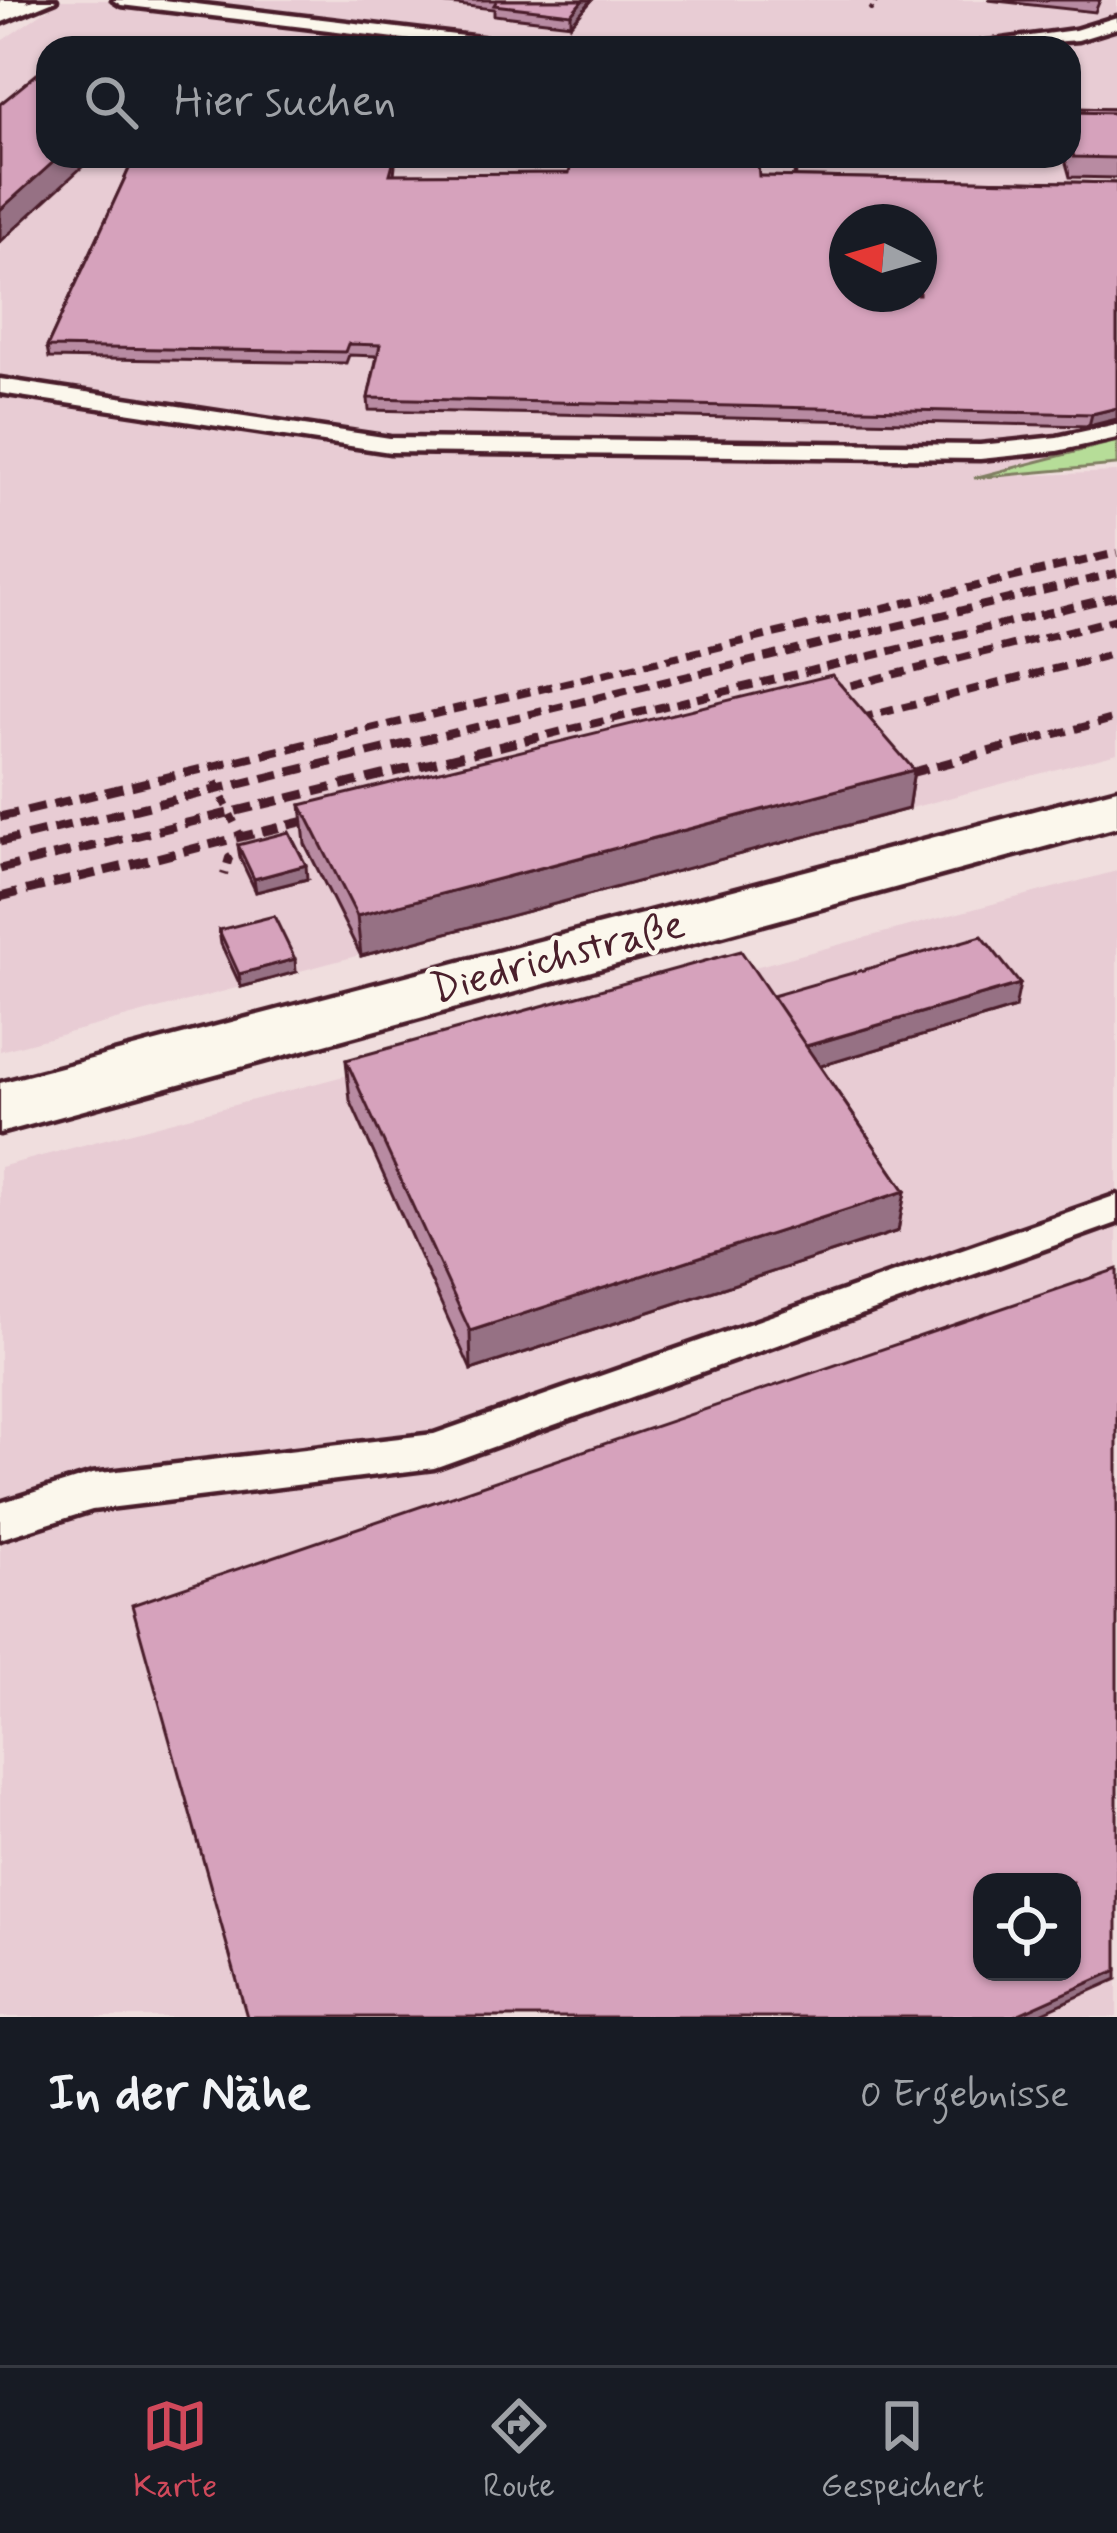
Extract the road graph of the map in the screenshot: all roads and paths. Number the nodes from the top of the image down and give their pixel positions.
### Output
1 (12, 0) edge
2 (48, 0) edge
3 (121, 0) edge
4 (878, 0) edge
5 (870, 11) dead end
6 (0, 14) edge
7 (1117, 22) edge
8 (423, 36) edge
9 (1070, 36) edge
10 (796, 168) edge
11 (778, 181) edge
12 (0, 386) edge
13 (1117, 431) edge
14 (214, 782) dead end
15 (1117, 808) edge
16 (224, 875) dead end
17 (0, 1108) edge
18 (1117, 1209) edge
19 (0, 1521) edge

1 - 6 street
2 - 6 lane
3 - 8 lane
4 - 5 path
7 - 9 lane
10 - 11 path
12 - 13 lane
14 - 16 path
15 - 17 street, Diedrichstraße
18 - 19 lane

